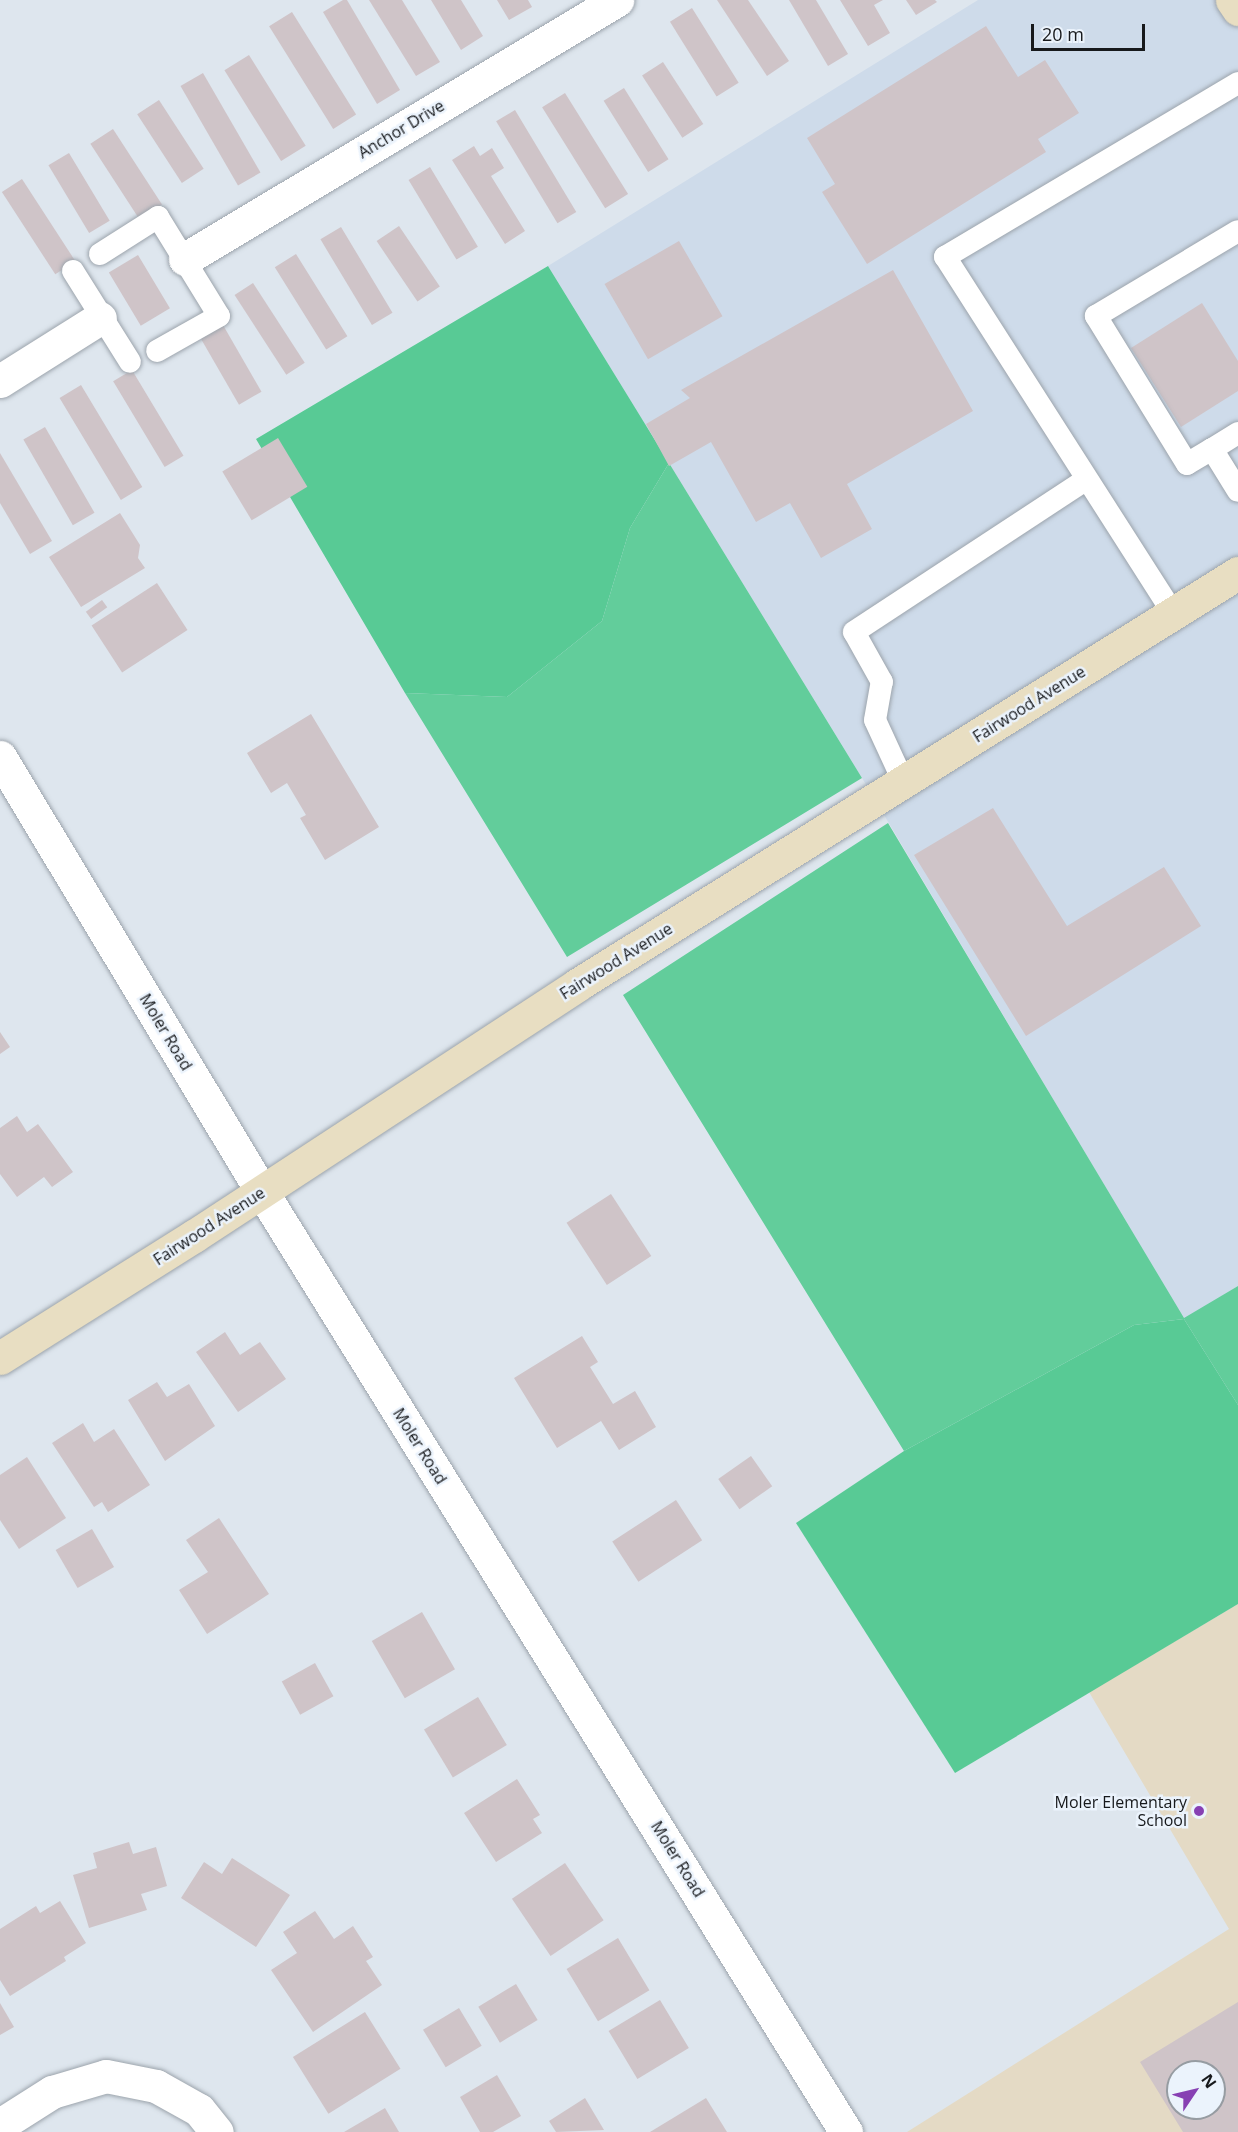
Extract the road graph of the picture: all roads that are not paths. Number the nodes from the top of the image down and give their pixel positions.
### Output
1 (617, 0) edge
2 (1232, 0) edge
3 (1238, 9) edge
4 (1238, 83) edge
5 (1238, 231) edge
6 (100, 254) dead end
7 (185, 259) junction
8 (73, 270) dead end
9 (100, 318) junction
10 (157, 351) dead end
11 (129, 362) dead end
12 (0, 381) edge
13 (1238, 433) edge
14 (1212, 449) junction
15 (1085, 480) junction
16 (1238, 491) edge
17 (1238, 573) edge
18 (1173, 613) junction
19 (4, 773) edge
20 (904, 783) junction
21 (262, 1192) junction
22 (0, 1358) edge
23 (0, 2125) edge
24 (217, 2132) edge
25 (846, 2132) edge

1 - 7 street, Anchor Drive
2 - 3 street
4 - 15 lane
5 - 14 lane
6 - 7 lane
7 - 10 lane
8 - 9 lane
9 - 11 lane
9 - 12 street
13 - 14 lane
14 - 16 lane
15 - 18 lane
15 - 20 lane
17 - 18 street, Fairwood Avenue
18 - 20 street, Fairwood Avenue
19 - 21 street, Moler Road
20 - 21 street, Fairwood Avenue
21 - 22 street, Fairwood Avenue
21 - 25 street, Moler Road
23 - 24 street

